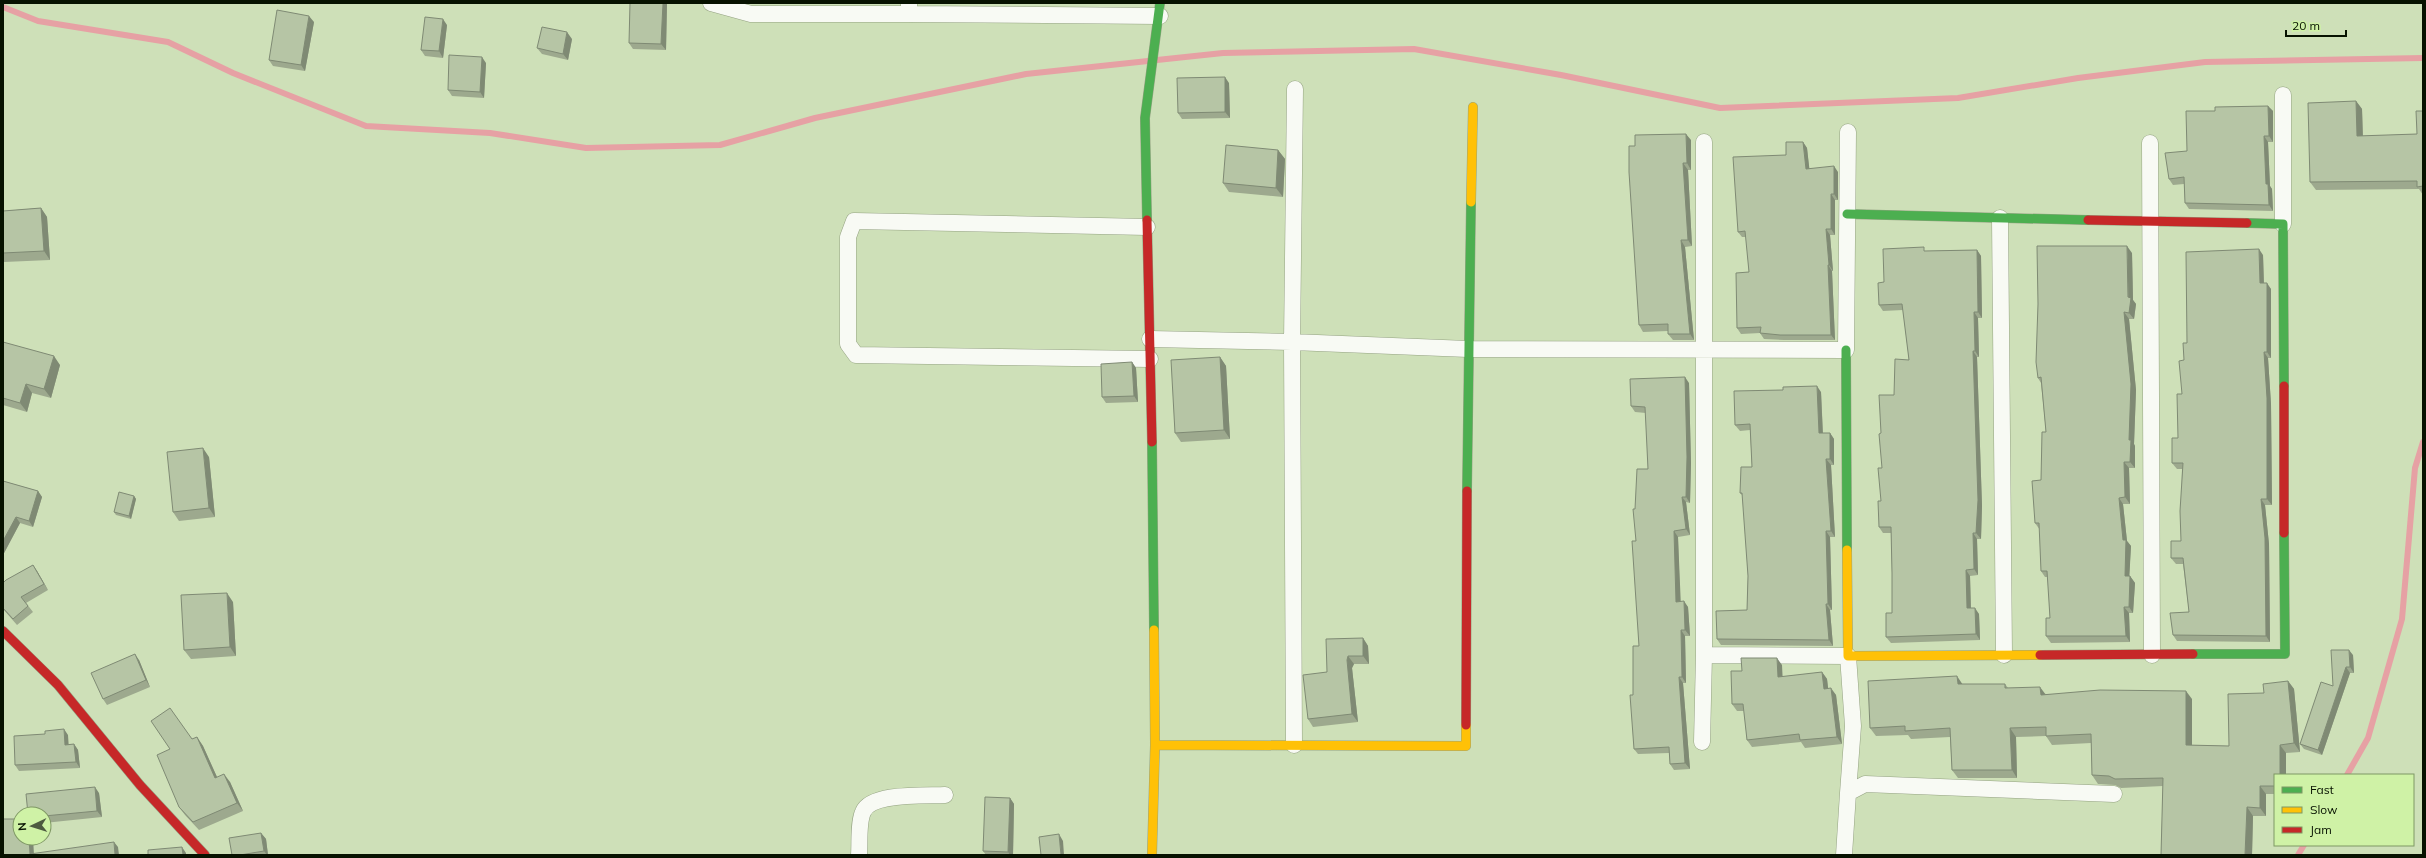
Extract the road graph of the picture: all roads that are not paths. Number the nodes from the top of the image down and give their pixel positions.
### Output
1 (711, 3) edge
2 (909, 8) edge
3 (1027, 8) edge
4 (1160, 10) edge
5 (1295, 89) dead end
6 (2283, 95) dead end
7 (1473, 107) dead end
8 (1848, 132) dead end
9 (1704, 142) dead end
10 (2150, 143) dead end
11 (1847, 214) junction
12 (2000, 218) junction
13 (2150, 221) junction
14 (2283, 224) junction
15 (1148, 227) junction
16 (1150, 339) junction
17 (1292, 342) junction
18 (1705, 348) junction
19 (1468, 350) junction
20 (1846, 350) junction
21 (1150, 359) junction
22 (3, 631) edge
23 (2004, 655) junction
24 (2152, 655) junction
25 (1704, 656) junction
26 (1848, 656) junction
27 (1702, 742) dead end
28 (1155, 745) junction
29 (1294, 745) junction
30 (1848, 793) junction
31 (2114, 794) dead end
32 (945, 795) dead end
33 (205, 855) edge
34 (860, 855) edge
35 (1152, 855) edge
36 (1844, 855) edge

1 - 2 street
2 - 3 street
3 - 4 street
4 - 15 street
5 - 17 street
6 - 14 street
7 - 19 street
8 - 11 street
9 - 18 street
10 - 13 street
11 - 12 street
11 - 20 street
12 - 13 street
12 - 23 street
13 - 14 street
13 - 24 street
14 - 24 street
15 - 16 street
15 - 21 street
16 - 17 street
16 - 21 street
17 - 19 street
17 - 29 street
18 - 19 street
18 - 20 street
18 - 25 street
19 - 29 street
20 - 26 street
21 - 28 street
22 - 33 street
23 - 24 street
23 - 26 street
25 - 26 street
25 - 27 street
26 - 30 street
28 - 29 street
28 - 35 street
30 - 31 street
30 - 36 street
32 - 34 street

